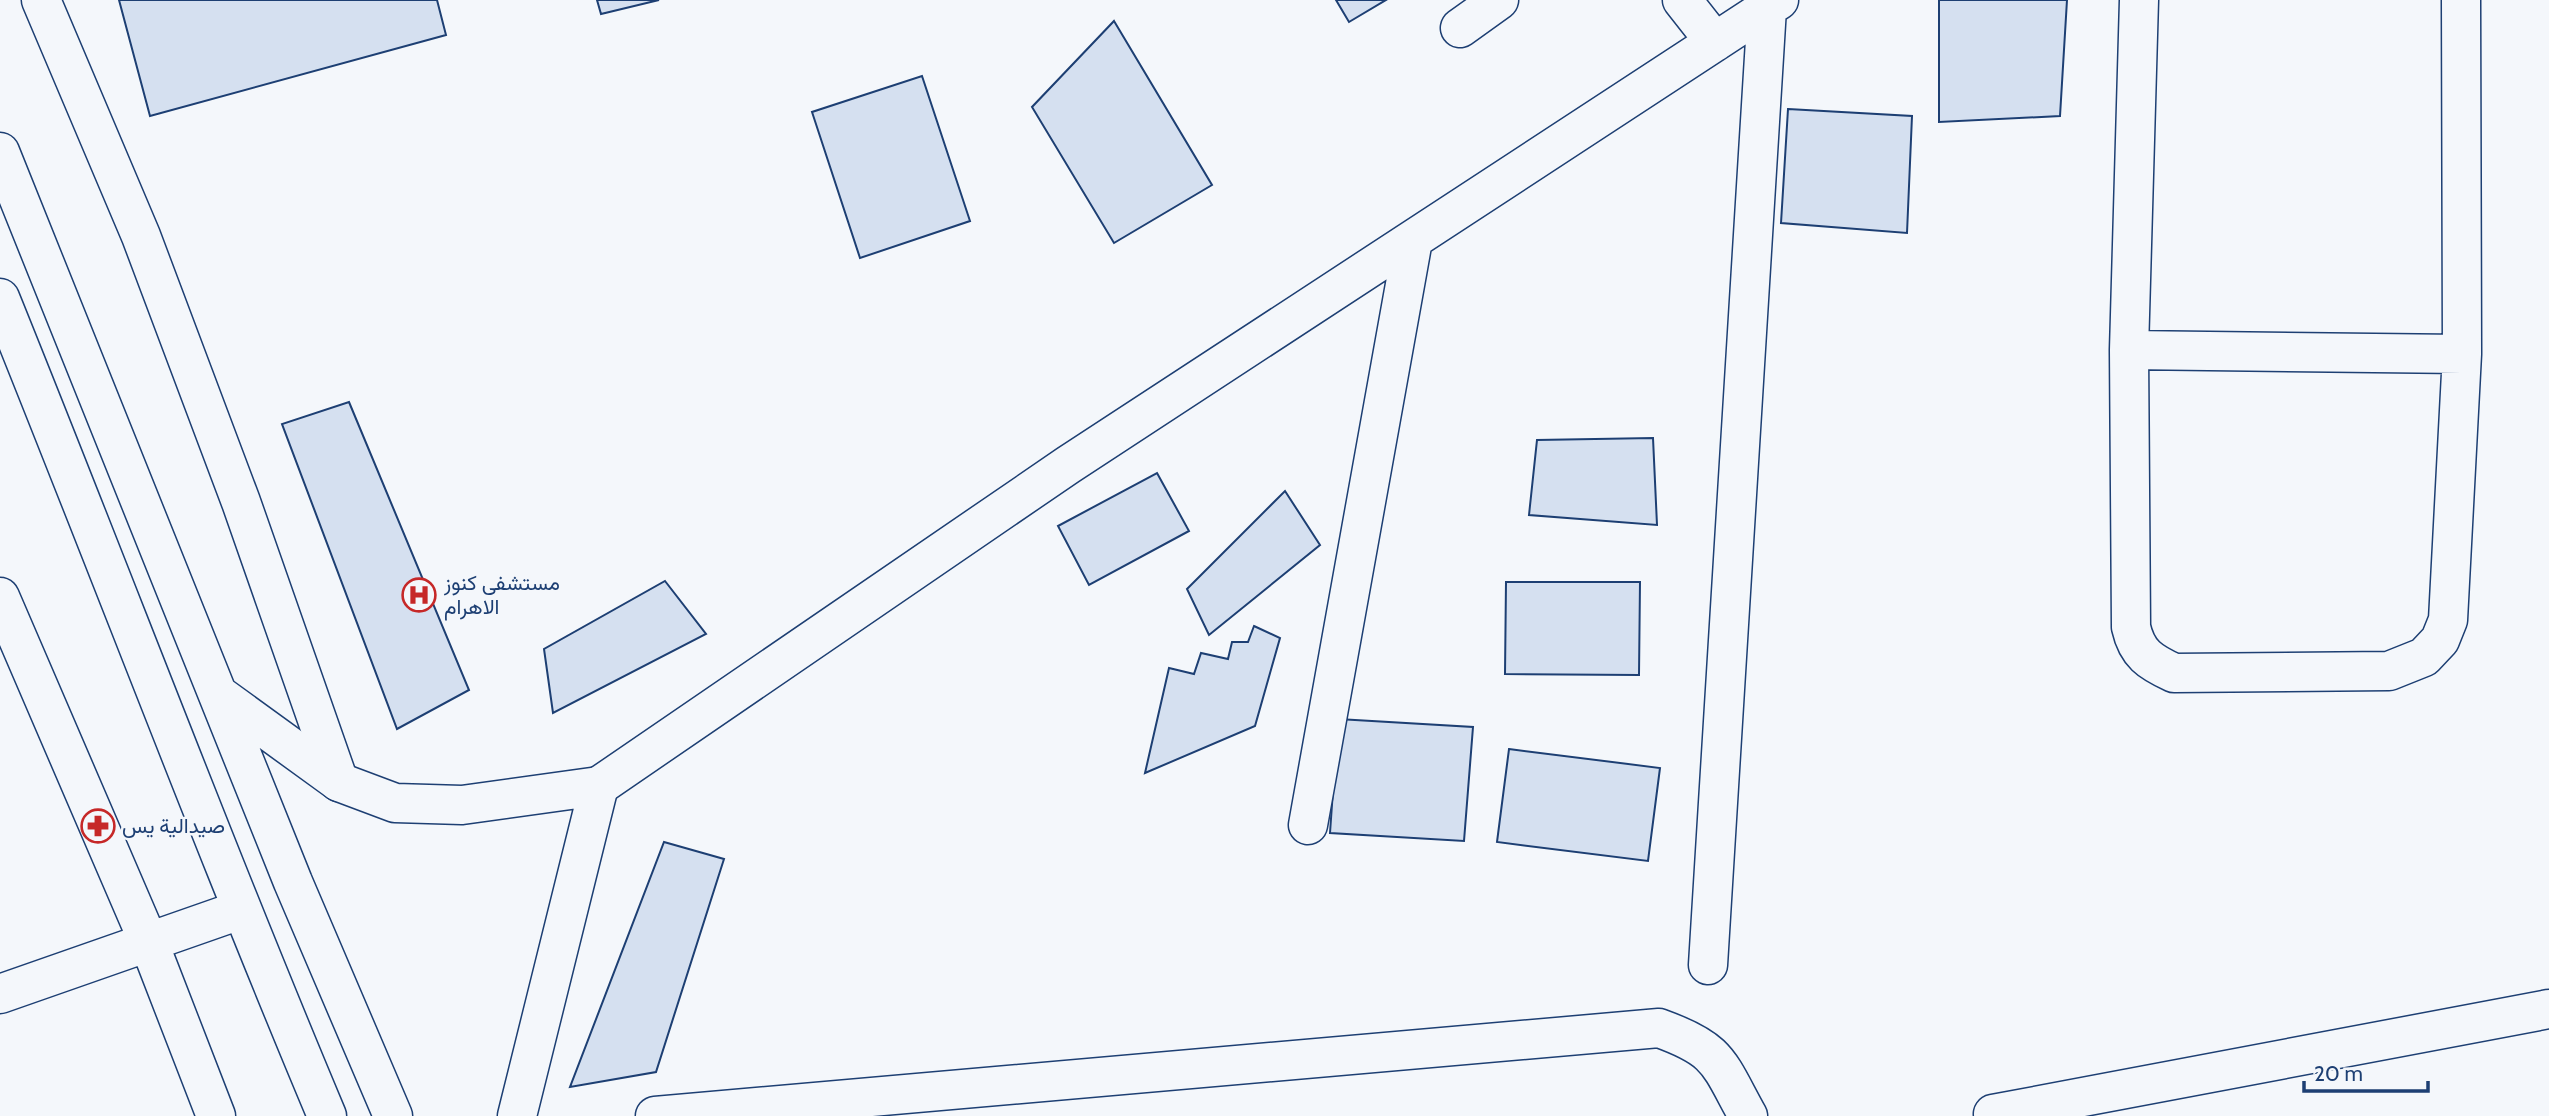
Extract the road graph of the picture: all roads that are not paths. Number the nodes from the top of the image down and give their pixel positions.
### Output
1 (41, 0) edge
2 (1499, 0) edge
3 (1682, 0) edge
4 (2139, 0) edge
5 (2461, 0) edge
6 (1773, 4) edge
7 (1460, 28) dead end
8 (1715, 41) junction
9 (0, 152) edge
10 (1413, 240) junction
11 (0, 298) edge
12 (2129, 350) junction
13 (2462, 354) junction
14 (1, 602) edge
15 (219, 695) junction
16 (339, 782) junction
17 (599, 786) junction
18 (1308, 825) dead end
19 (240, 910) junction
20 (149, 943) junction
21 (1708, 965) dead end
22 (0, 994) edge
23 (2549, 1009) edge
24 (1993, 1114) dead end
25 (216, 1116) edge
26 (327, 1116) edge
27 (393, 1116) edge
28 (517, 1116) edge
29 (655, 1116) edge
30 (1748, 1116) edge

1 - 16 main road
2 - 7 main road
3 - 8 main road
4 - 12 main road
5 - 13 main road
6 - 8 main road
6 - 21 main road
8 - 10 main road
9 - 15 main road
10 - 17 main road
10 - 18 main road
11 - 19 main road
12 - 13 main road
12 - 13 main road
14 - 20 main road
15 - 16 main road
15 - 27 main road
16 - 17 main road
17 - 28 main road
19 - 20 main road
19 - 26 main road
20 - 22 main road
20 - 25 main road
23 - 24 main road
29 - 30 main road

